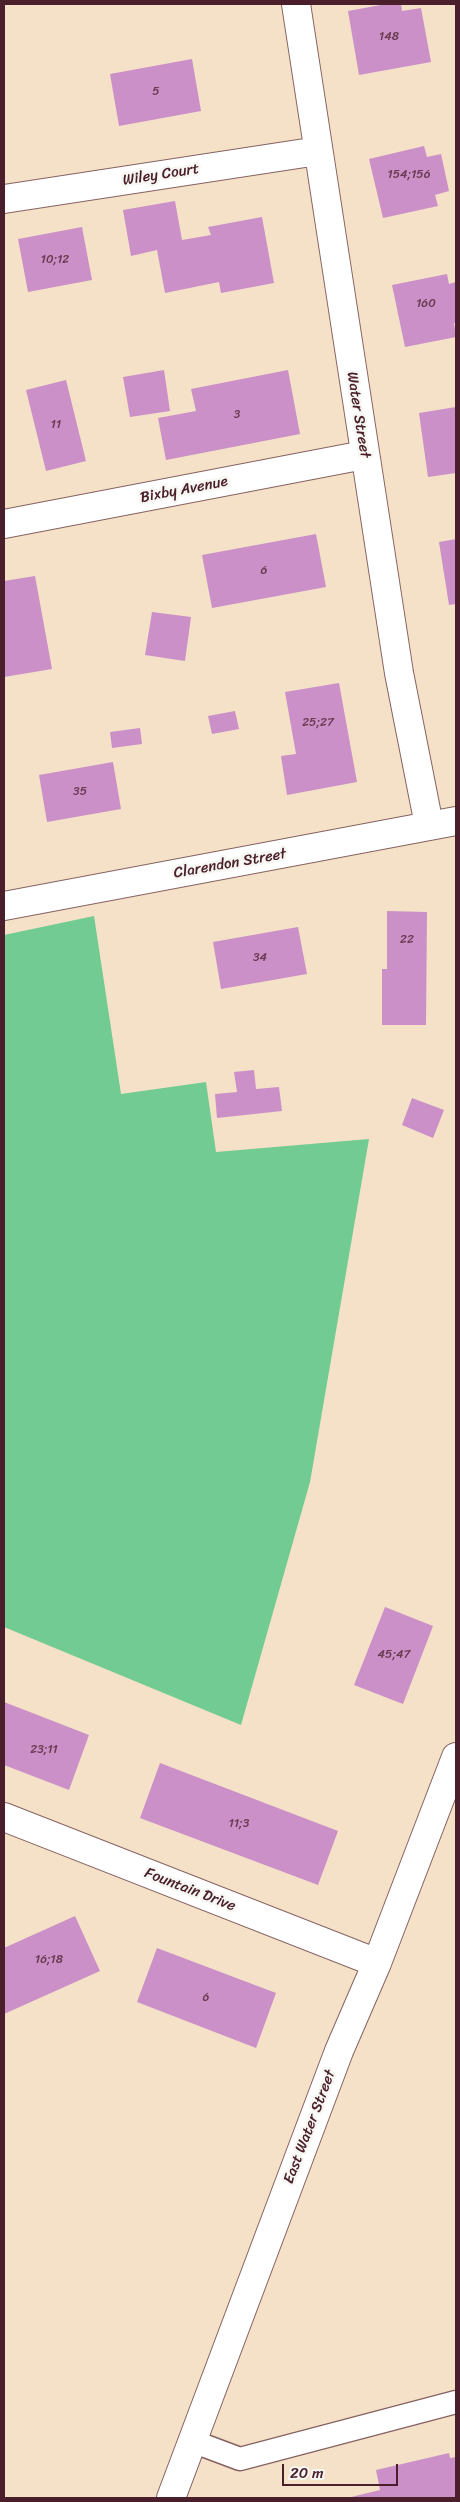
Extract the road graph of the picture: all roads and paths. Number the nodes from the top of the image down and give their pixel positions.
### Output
1 (296, 4) edge
2 (318, 151) junction
3 (4, 199) edge
4 (364, 455) junction
5 (4, 524) edge
6 (456, 821) edge
7 (429, 825) junction
8 (4, 906) edge
9 (456, 1757) edge
10 (4, 1817) edge
11 (377, 1963) junction
12 (456, 2402) edge
13 (192, 2441) junction
14 (171, 2498) edge

1 - 2 street, Water Street
2 - 3 street, Wiley Court
2 - 4 street, Water Street
4 - 5 street, Bixby Avenue
4 - 7 street, Water Street
6 - 7 street, Clarendon Street
7 - 8 street, Clarendon Street
9 - 11 street, East Water Street
10 - 11 street, Fountain Drive
11 - 13 street, East Water Street
12 - 13 lane
13 - 14 street, East Water Street

